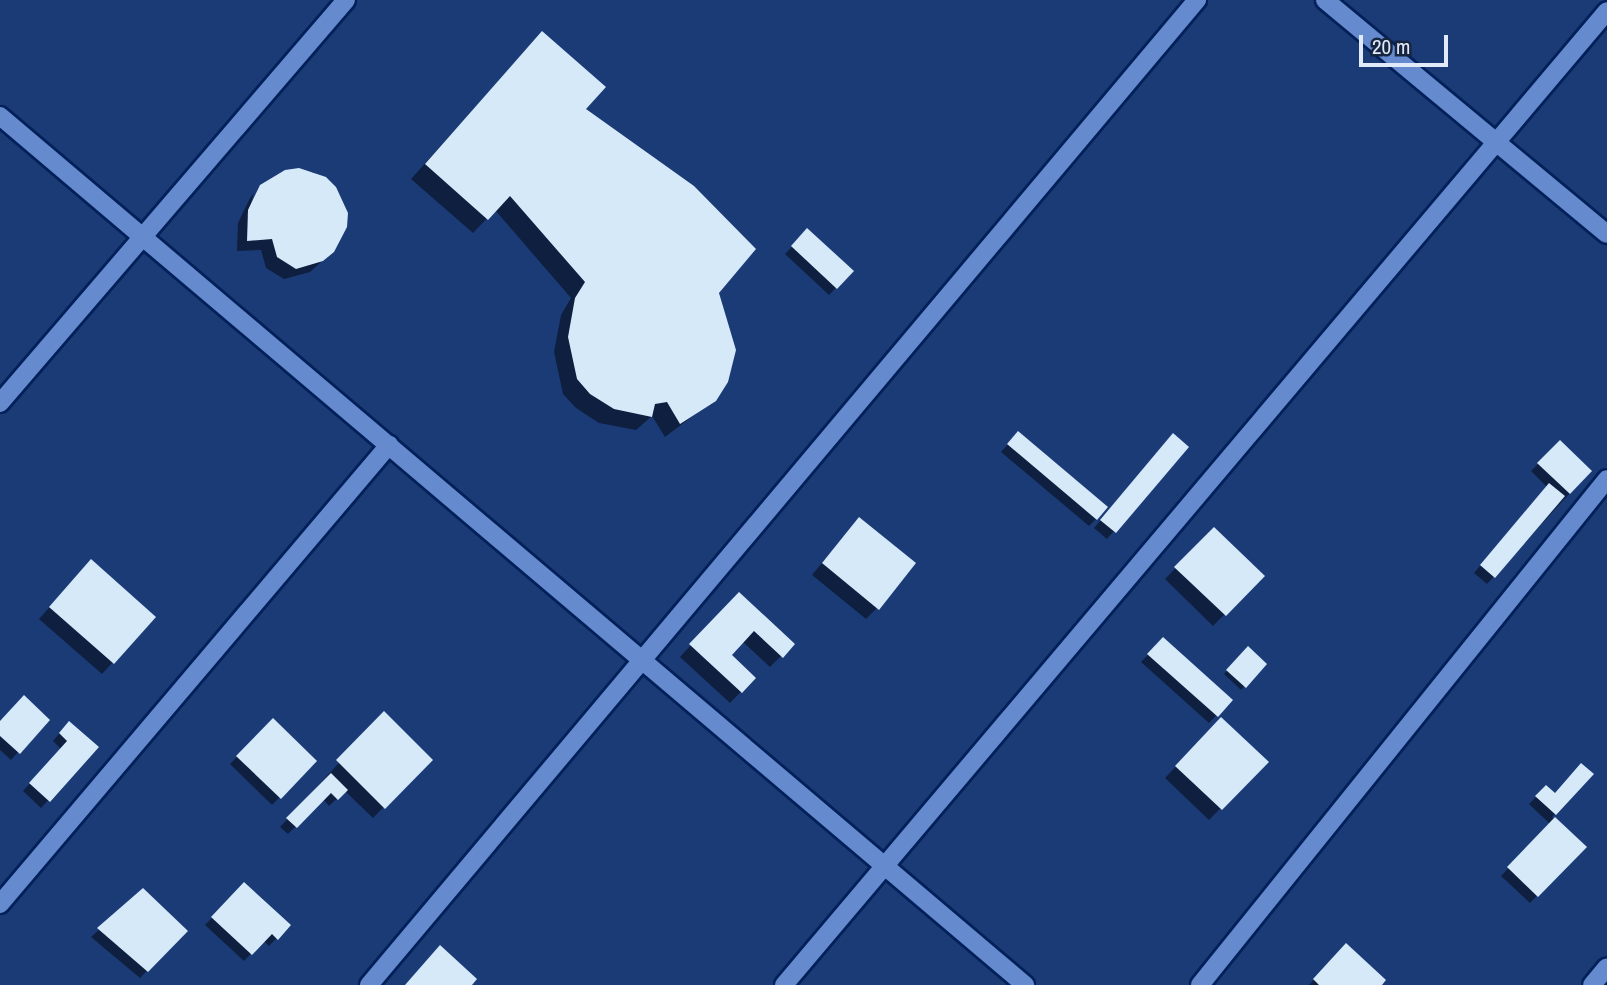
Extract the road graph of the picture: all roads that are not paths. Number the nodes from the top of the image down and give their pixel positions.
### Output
1 (346, 0) edge
2 (1197, 0) edge
3 (1325, 0) edge
4 (1607, 11) edge
5 (0, 116) edge
6 (1494, 145) junction
7 (1607, 234) edge
8 (145, 239) junction
9 (0, 402) edge
10 (389, 445) junction
11 (1607, 479) edge
12 (642, 660) junction
13 (885, 866) junction
14 (0, 904) edge
15 (1607, 967) edge
16 (369, 985) edge
17 (784, 985) edge
18 (1025, 985) edge
19 (1200, 985) edge
20 (1592, 985) edge

1 - 8 street
2 - 12 street
3 - 6 street
4 - 6 street
5 - 8 street
6 - 7 street
6 - 13 street
8 - 9 street
8 - 10 street
10 - 12 street
10 - 14 street
11 - 19 street
12 - 13 street
12 - 16 street
13 - 17 street
13 - 18 street
15 - 20 street

